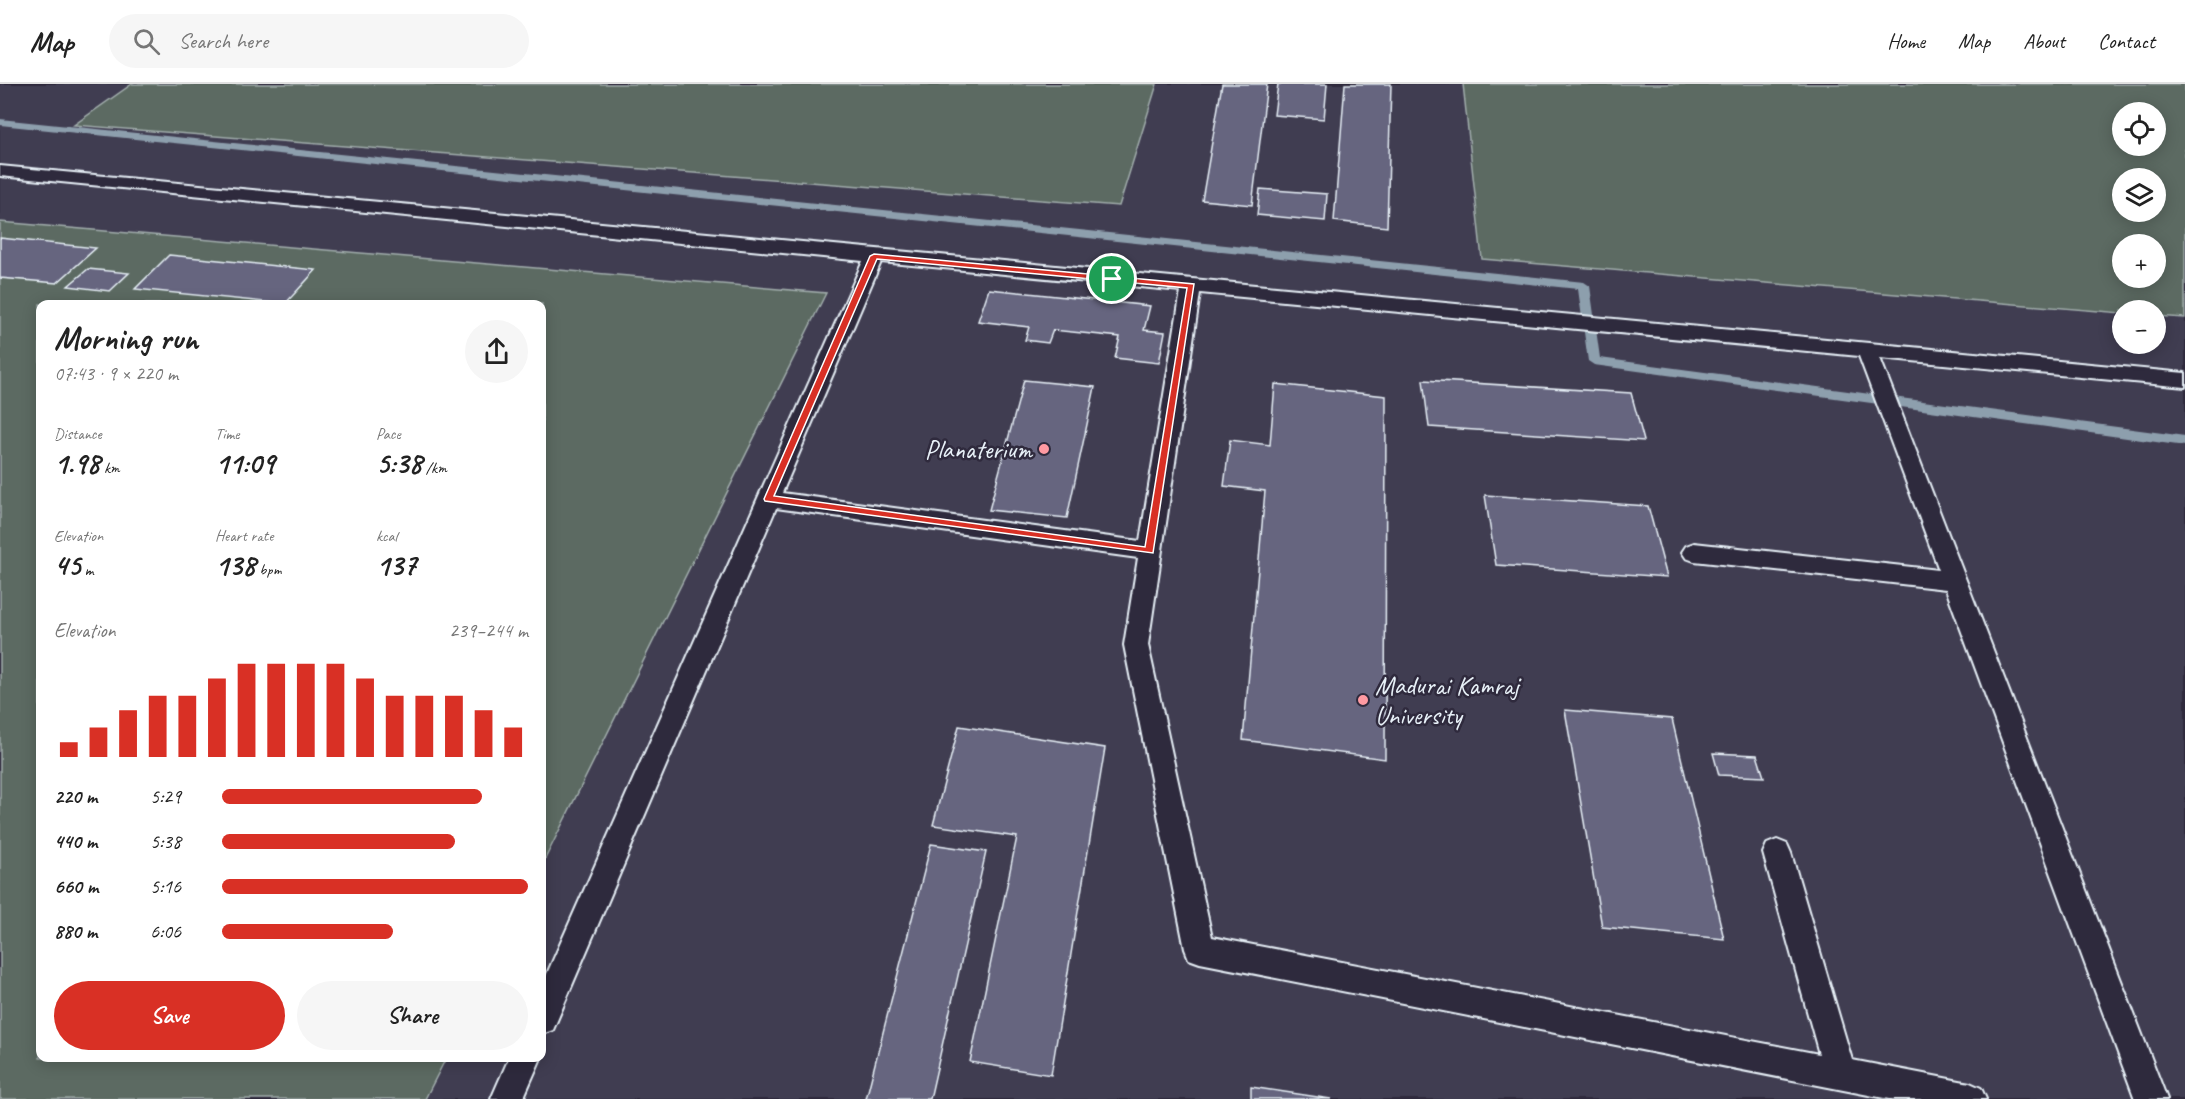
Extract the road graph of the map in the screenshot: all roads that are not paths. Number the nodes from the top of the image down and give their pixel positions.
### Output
1 (0, 171) edge
2 (874, 256) junction
3 (1191, 286) junction
4 (1867, 350) junction
5 (2185, 380) edge
6 (769, 499) junction
7 (1149, 551) junction
8 (1694, 552) dead end
9 (1954, 581) junction
10 (1777, 853) dead end
11 (546, 1010) edge
12 (523, 1062) edge
13 (1840, 1074) junction
14 (507, 1099) edge
15 (1970, 1099) edge
16 (2151, 1099) edge

1 - 2 lane
2 - 3 lane
2 - 6 lane
3 - 4 lane
3 - 7 lane
4 - 5 lane
4 - 9 lane
6 - 7 lane
6 - 11 lane
7 - 13 lane
8 - 9 lane
9 - 16 lane
10 - 13 lane
12 - 14 lane
13 - 15 lane

